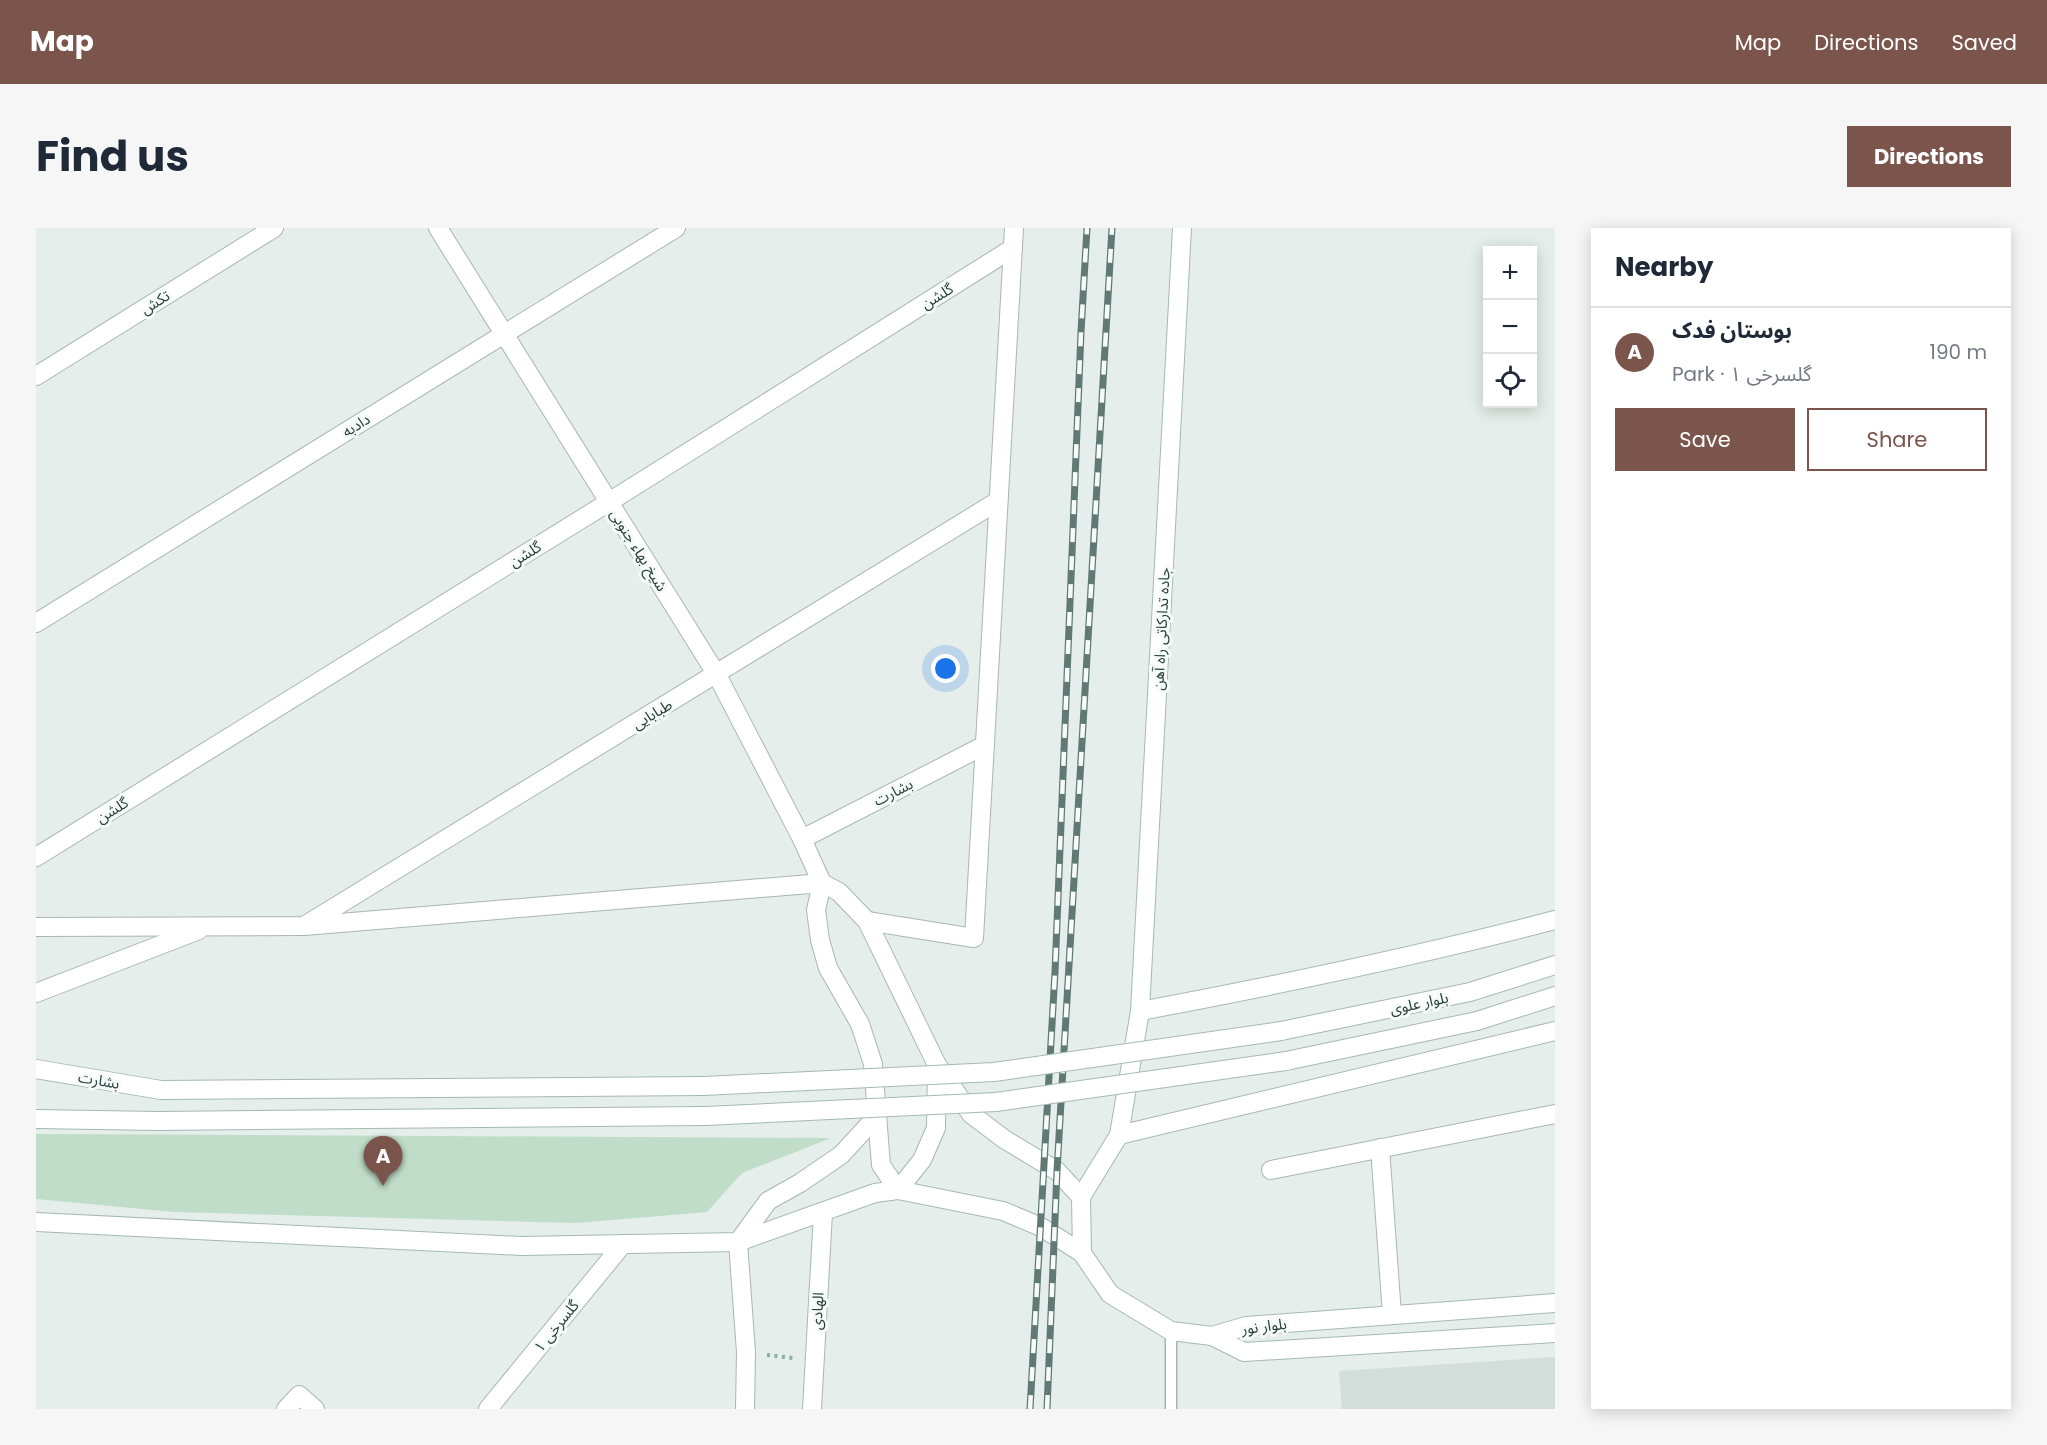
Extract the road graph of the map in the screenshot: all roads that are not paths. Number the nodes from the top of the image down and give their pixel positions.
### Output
1 (274, 228) edge
2 (438, 228) edge
3 (676, 228) edge
4 (1014, 228) edge
5 (1182, 228) edge
6 (1193, 228) edge
7 (1181, 246) junction
8 (1013, 248) junction
9 (504, 334) junction
10 (36, 376) edge
11 (998, 501) junction
12 (609, 502) junction
13 (36, 623) edge
14 (717, 675) junction
15 (985, 745) junction
16 (802, 838) junction
17 (36, 857) edge
18 (822, 883) junction
19 (1555, 920) edge
20 (867, 921) junction
21 (209, 926) junction
22 (304, 926) junction
23 (36, 927) edge
24 (1555, 965) edge
25 (36, 993) edge
26 (1555, 996) edge
27 (1140, 1011) junction
28 (1555, 1031) edge
29 (937, 1065) junction
30 (36, 1069) edge
31 (704, 1086) joint
32 (1555, 1114) edge
33 (876, 1116) junction
34 (36, 1119) edge
35 (1119, 1135) junction
36 (1380, 1148) junction
37 (1271, 1170) dead end
38 (898, 1190) junction
39 (1082, 1197) junction
40 (823, 1213) junction
41 (36, 1222) edge
42 (738, 1242) junction
43 (623, 1244) junction
44 (1082, 1253) junction
45 (1555, 1303) edge
46 (1392, 1315) junction
47 (1171, 1331) junction
48 (1555, 1333) edge
49 (1212, 1336) junction
50 (286, 1409) edge
51 (315, 1409) edge
52 (488, 1409) edge
53 (745, 1409) edge
54 (812, 1409) edge
55 (1171, 1409) edge

1 - 10 street, تکش
2 - 9 street, شیخ بهاء جنوبی
3 - 9 street, دادبه
4 - 8 street
5 - 7 street, جاده تدارکاتی راه آهن
6 - 7 street
7 - 27 street, جاده تدارکاتی راه آهن
8 - 11 street
8 - 12 street, گلشن
9 - 12 street, شیخ بهاء جنوبی
9 - 13 street, دادبه
11 - 14 street, طبابایی
11 - 15 street
12 - 14 street, شیخ بهاء جنوبی
12 - 17 street, گلشن
14 - 16 street, شیخ بهاء جنوبی
14 - 22 street, طبابایی
15 - 16 street, بشارت
15 - 20 street
16 - 18 street, شیخ بهاء جنوبی
18 - 20 street
18 - 22 street
18 - 33 street
19 - 27 street
20 - 29 street
21 - 22 street
21 - 23 street
21 - 25 street
24 - 31 street, بلوار علوی, bridge
26 - 34 street, بلوار علوی, bridge
27 - 35 street, جاده تدارکاتی راه آهن
28 - 35 street
29 - 38 street
29 - 39 street
30 - 31 street, بشارت
32 - 36 street
33 - 38 street
33 - 42 street
35 - 39 street
36 - 37 street
36 - 46 street
38 - 40 street
38 - 44 street
39 - 44 street
40 - 42 street
40 - 54 street, الهادی
41 - 43 street
42 - 43 street
42 - 53 street
43 - 52 street, گلسرخی ۱
44 - 47 street
45 - 46 street, بلوار نور
46 - 49 street, بلوار نور
47 - 49 street
47 - 55 lane
48 - 49 street, بلوار نور
50 - 51 street

